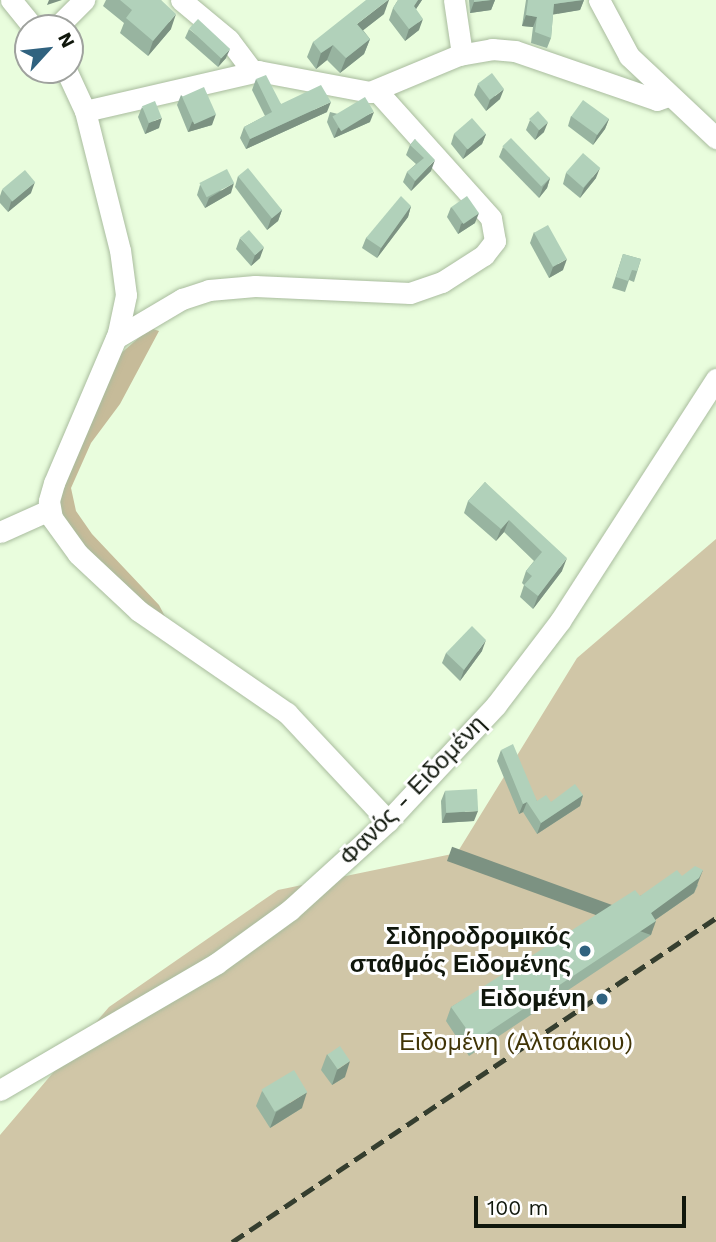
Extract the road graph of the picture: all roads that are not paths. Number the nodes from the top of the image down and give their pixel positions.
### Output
1 (11, 0) edge
2 (84, 0) edge
3 (454, 0) edge
4 (599, 0) edge
5 (192, 3) edge
6 (22, 14) edge
7 (70, 14) edge
8 (462, 54) junction
9 (253, 72) junction
10 (72, 84) edge
11 (377, 91) junction
12 (668, 96) junction
13 (85, 111) junction
14 (716, 138) edge
15 (116, 338) junction
16 (716, 379) edge
17 (49, 510) junction
18 (0, 533) edge
19 (388, 821) junction
20 (0, 1090) edge

1 - 6 street
2 - 7 street
3 - 8 street
4 - 12 street
5 - 9 street
8 - 11 street
8 - 12 street
9 - 11 street
9 - 13 street
10 - 13 street
11 - 15 street
12 - 14 street
13 - 15 street
15 - 17 street
16 - 19 street, Φανός - Ειδομένη
17 - 18 street
17 - 19 street
19 - 20 street, Φανός - Ειδομένη

